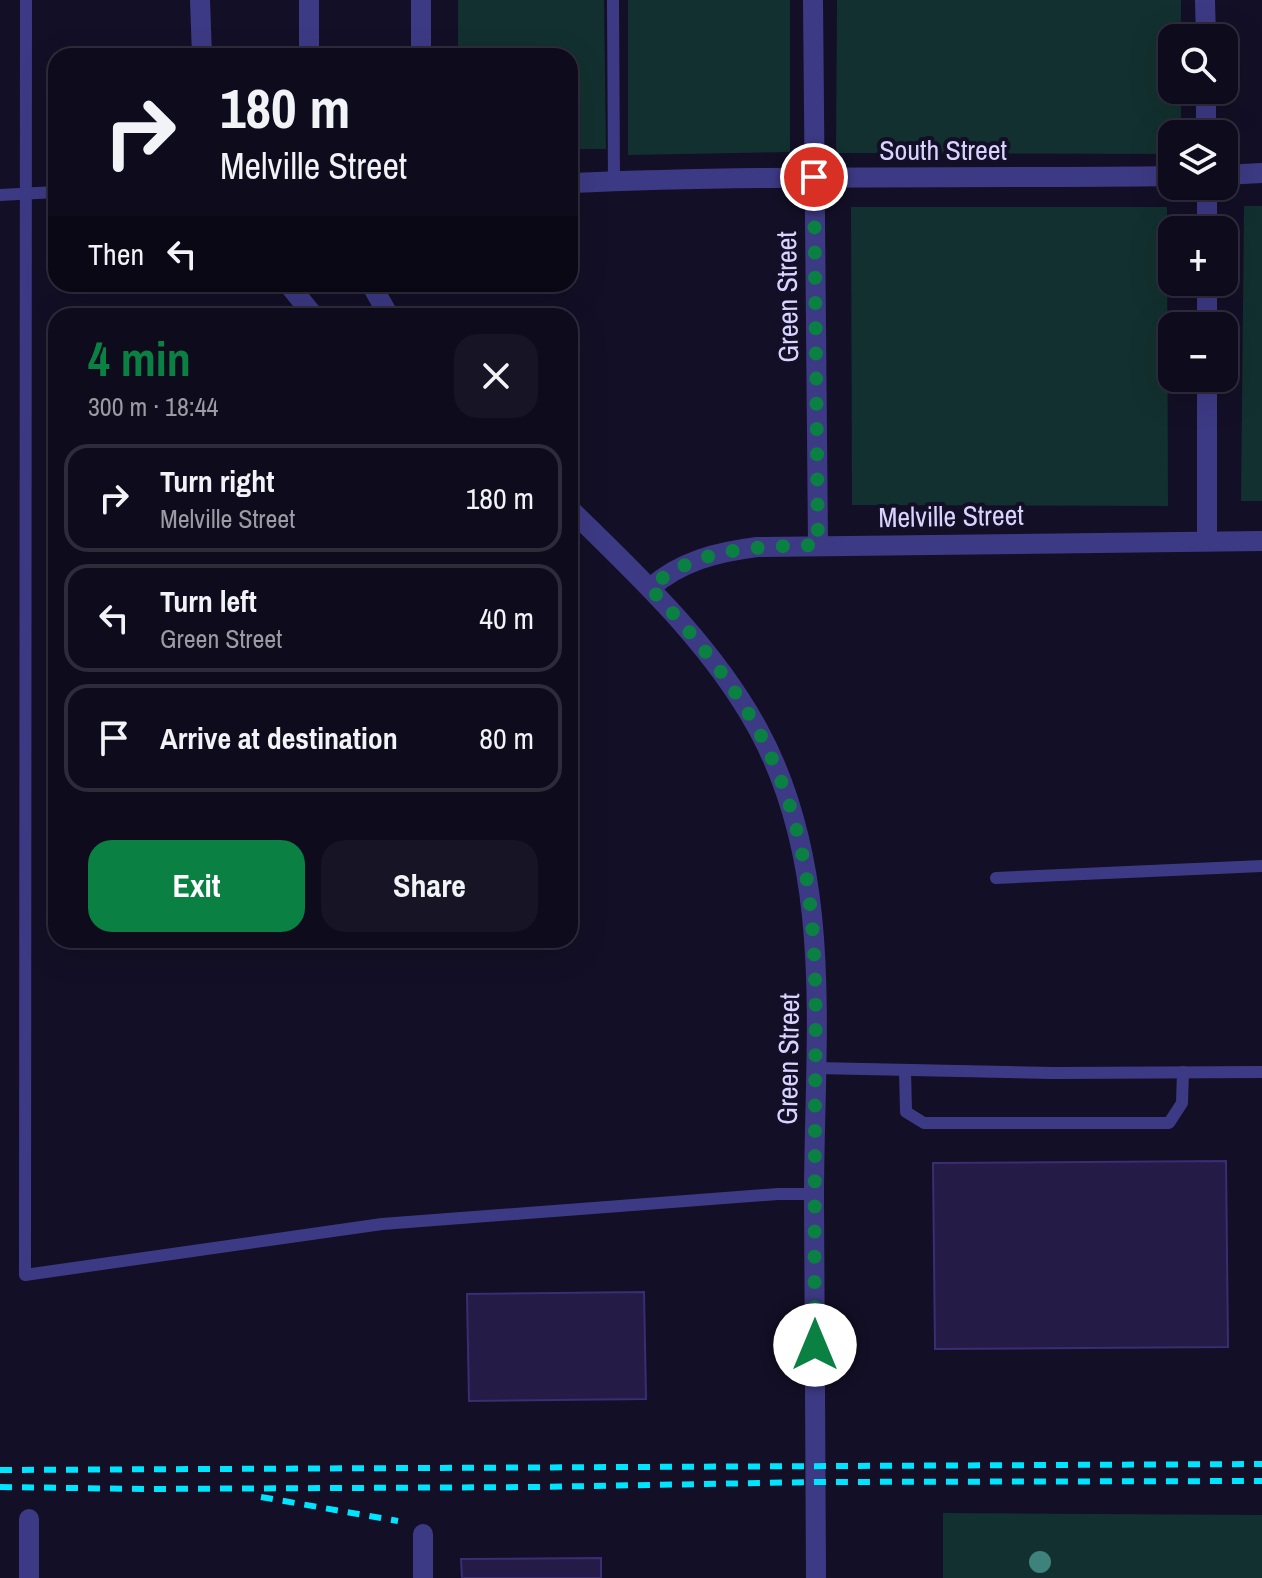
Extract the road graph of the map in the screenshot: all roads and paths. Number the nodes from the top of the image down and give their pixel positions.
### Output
1 (26, 0) edge
2 (200, 0) edge
3 (309, 0) edge
4 (421, 0) edge
5 (613, 0) edge
6 (813, 0) edge
7 (1205, 0) edge
8 (1206, 24) edge
9 (202, 48) edge
10 (309, 48) edge
11 (421, 48) edge
12 (1262, 173) edge
13 (1238, 174) edge
14 (1158, 176) edge
15 (814, 177) junction
16 (614, 181) junction
17 (578, 183) edge
18 (48, 193) edge
19 (0, 195) edge
20 (27, 195) junction
21 (294, 292) edge
22 (308, 308) edge
23 (1207, 392) edge
24 (578, 517) edge
25 (578, 532) edge
26 (1207, 541) junction
27 (1262, 541) edge
28 (818, 545) junction
29 (650, 588) junction
30 (1262, 866) edge
31 (996, 878) dead end
32 (816, 1068) junction
33 (905, 1070) junction
34 (1183, 1072) junction
35 (1262, 1072) edge
36 (814, 1194) junction
37 (29, 1519) dead end
38 (423, 1534) dead end
39 (29, 1578) edge
40 (423, 1578) edge
41 (816, 1578) edge

1 - 20 lane
2 - 9 street
3 - 10 street
4 - 11 street
5 - 16 lane
6 - 15 street, Green Street
7 - 8 street
12 - 13 street
14 - 15 street, South Street
15 - 16 street, South Street
15 - 28 street, Green Street
16 - 17 street, South Street
18 - 20 lane
19 - 20 lane
20 - 36 lane
21 - 22 street
23 - 26 street
24 - 29 street
25 - 29 street
26 - 27 street, Melville Street
26 - 28 street, Melville Street
28 - 29 street, Melville Street
29 - 32 street, Green Street
30 - 31 lane
32 - 33 lane
32 - 36 street, Green Street
33 - 34 lane
33 - 34 lane
34 - 35 lane
36 - 41 street, Green Street
37 - 39 street
38 - 40 street

